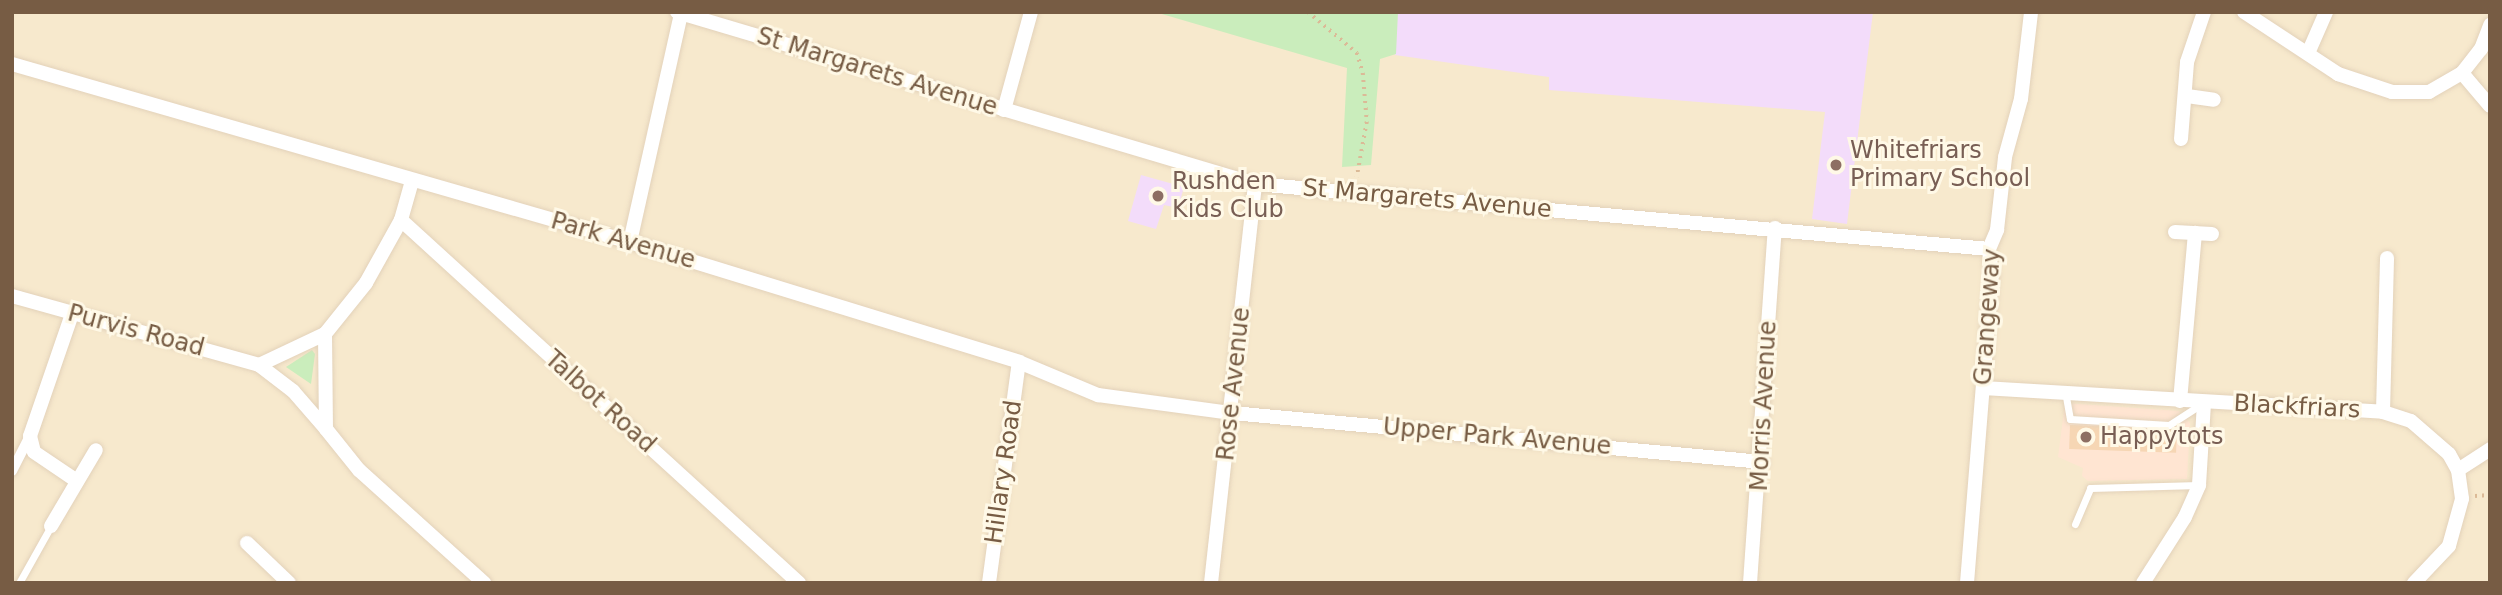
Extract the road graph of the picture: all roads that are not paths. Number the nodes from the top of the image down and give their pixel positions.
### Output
1 (1031, 12) edge
2 (2031, 12) edge
3 (2204, 12) edge
4 (2244, 12) edge
5 (2326, 12) edge
6 (679, 13) edge
7 (2490, 25) edge
8 (2309, 51) junction
9 (12, 64) edge
10 (2462, 73) junction
11 (2187, 96) junction
12 (2214, 100) dead end
13 (2490, 106) edge
14 (1004, 110) junction
15 (2181, 139) dead end
16 (412, 181) junction
17 (1255, 184) junction
18 (401, 220) junction
19 (1775, 228) junction
20 (2175, 232) dead end
21 (2195, 233) junction
22 (2212, 234) dead end
23 (630, 242) junction
24 (1989, 249) junction
25 (2386, 258) dead end
26 (12, 296) edge
27 (72, 314) junction
28 (326, 334) junction
29 (1019, 362) junction
30 (259, 365) junction
31 (1983, 388) junction
32 (2065, 391) junction
33 (2180, 401) junction
34 (2204, 403) junction
35 (2384, 412) junction
36 (1232, 414) junction
37 (326, 429) junction
38 (30, 436) junction
39 (2490, 449) edge
40 (96, 450) dead end
41 (1762, 461) junction
42 (2458, 470) junction
43 (12, 471) edge
44 (78, 481) junction
45 (2199, 485) junction
46 (2075, 524) dead end
47 (51, 526) joint
48 (247, 543) dead end
49 (481, 582) edge
50 (19, 583) edge
51 (289, 583) edge
52 (799, 583) edge
53 (989, 583) edge
54 (1212, 583) edge
55 (1751, 583) edge
56 (1967, 583) edge
57 (2143, 583) edge
58 (2414, 583) edge

1 - 14 street
2 - 24 street, Grangeway
3 - 11 street
4 - 8 street
5 - 8 street
6 - 14 street, St Margarets Avenue
6 - 23 street
7 - 10 street
8 - 10 street
9 - 16 street, Park Avenue
10 - 13 street
11 - 12 street
11 - 15 street
14 - 17 street, St Margarets Avenue
16 - 18 street
16 - 23 street, Park Avenue
17 - 19 street, St Margarets Avenue
17 - 36 street, Rose Avenue
18 - 28 street
18 - 52 street, Talbot Road
19 - 24 street, St Margarets Avenue
19 - 41 street, Morris Avenue
20 - 21 street
21 - 22 street
21 - 33 street
23 - 29 street, Park Avenue
24 - 31 street, Grangeway
25 - 35 street
26 - 27 street, Purvis Road
27 - 30 street, Purvis Road
27 - 38 street
28 - 30 street
28 - 37 street
29 - 36 street, Park Avenue
29 - 53 street, Hillary Road
30 - 37 street, Purvis Road
31 - 32 street, Blackfriars
31 - 56 street, Grangeway
32 - 33 street, Blackfriars
32 - 34 lane
33 - 34 street, Blackfriars
34 - 35 street, Blackfriars
34 - 45 street
35 - 42 street, Blackfriars
36 - 41 street, Upper Park Avenue
36 - 54 street, Rose Avenue
37 - 49 street, Purvis Road
38 - 43 street
38 - 44 street
39 - 42 street
40 - 44 street
41 - 55 street, Morris Avenue
42 - 58 street
44 - 47 street
45 - 46 lane
45 - 57 street
47 - 50 lane
48 - 51 street

